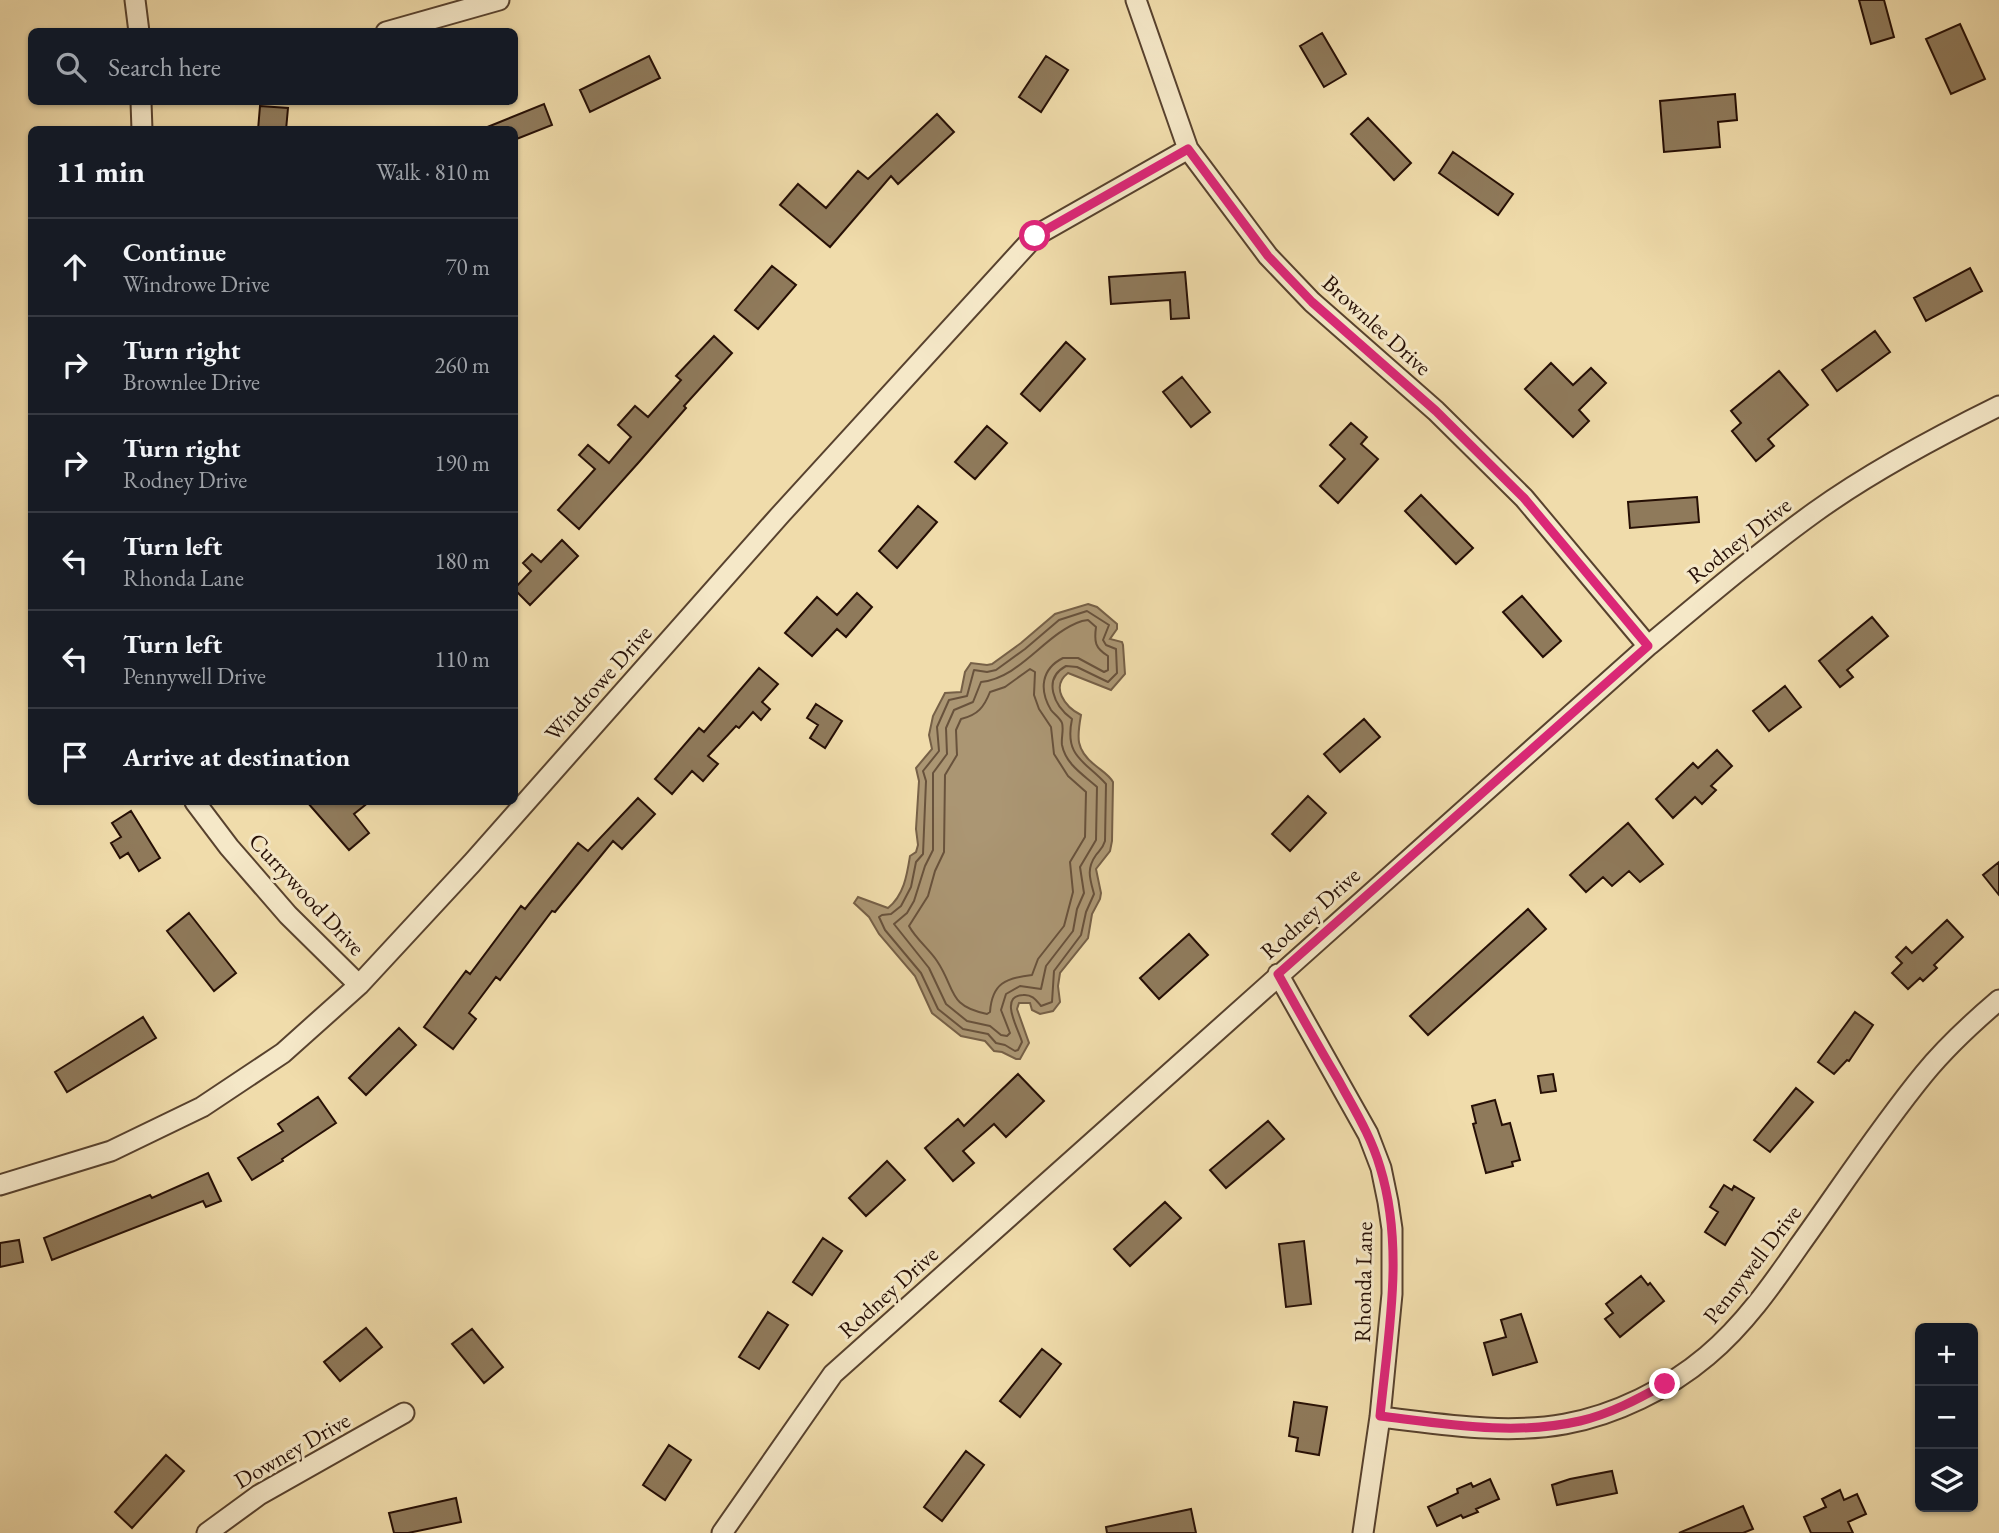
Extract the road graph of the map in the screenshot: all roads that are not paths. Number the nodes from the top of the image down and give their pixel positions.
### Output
1 (135, 0) edge
2 (499, 0) edge
3 (1136, 0) edge
4 (138, 28) edge
5 (400, 28) edge
6 (141, 105) edge
7 (142, 126) edge
8 (1188, 149) junction
9 (1999, 406) edge
10 (1648, 646) junction
11 (197, 805) edge
12 (1278, 974) junction
13 (359, 985) junction
14 (1999, 1000) edge
15 (0, 1185) edge
16 (404, 1413) dead end
17 (1380, 1416) junction
18 (207, 1533) edge
19 (722, 1533) edge
20 (1363, 1533) edge

1 - 4 street
2 - 5 street
3 - 8 street, Brownlee Drive
6 - 7 street
8 - 10 street, Brownlee Drive
8 - 13 street, Windrowe Drive
9 - 10 street, Rodney Drive
10 - 12 street, Rodney Drive
11 - 13 street, Currywood Drive
12 - 17 street, Rhonda Lane
12 - 19 street, Rodney Drive
13 - 15 street, Windrowe Drive
14 - 17 street, Pennywell Drive
16 - 18 street, Downey Drive
17 - 20 street, Rhonda Lane

